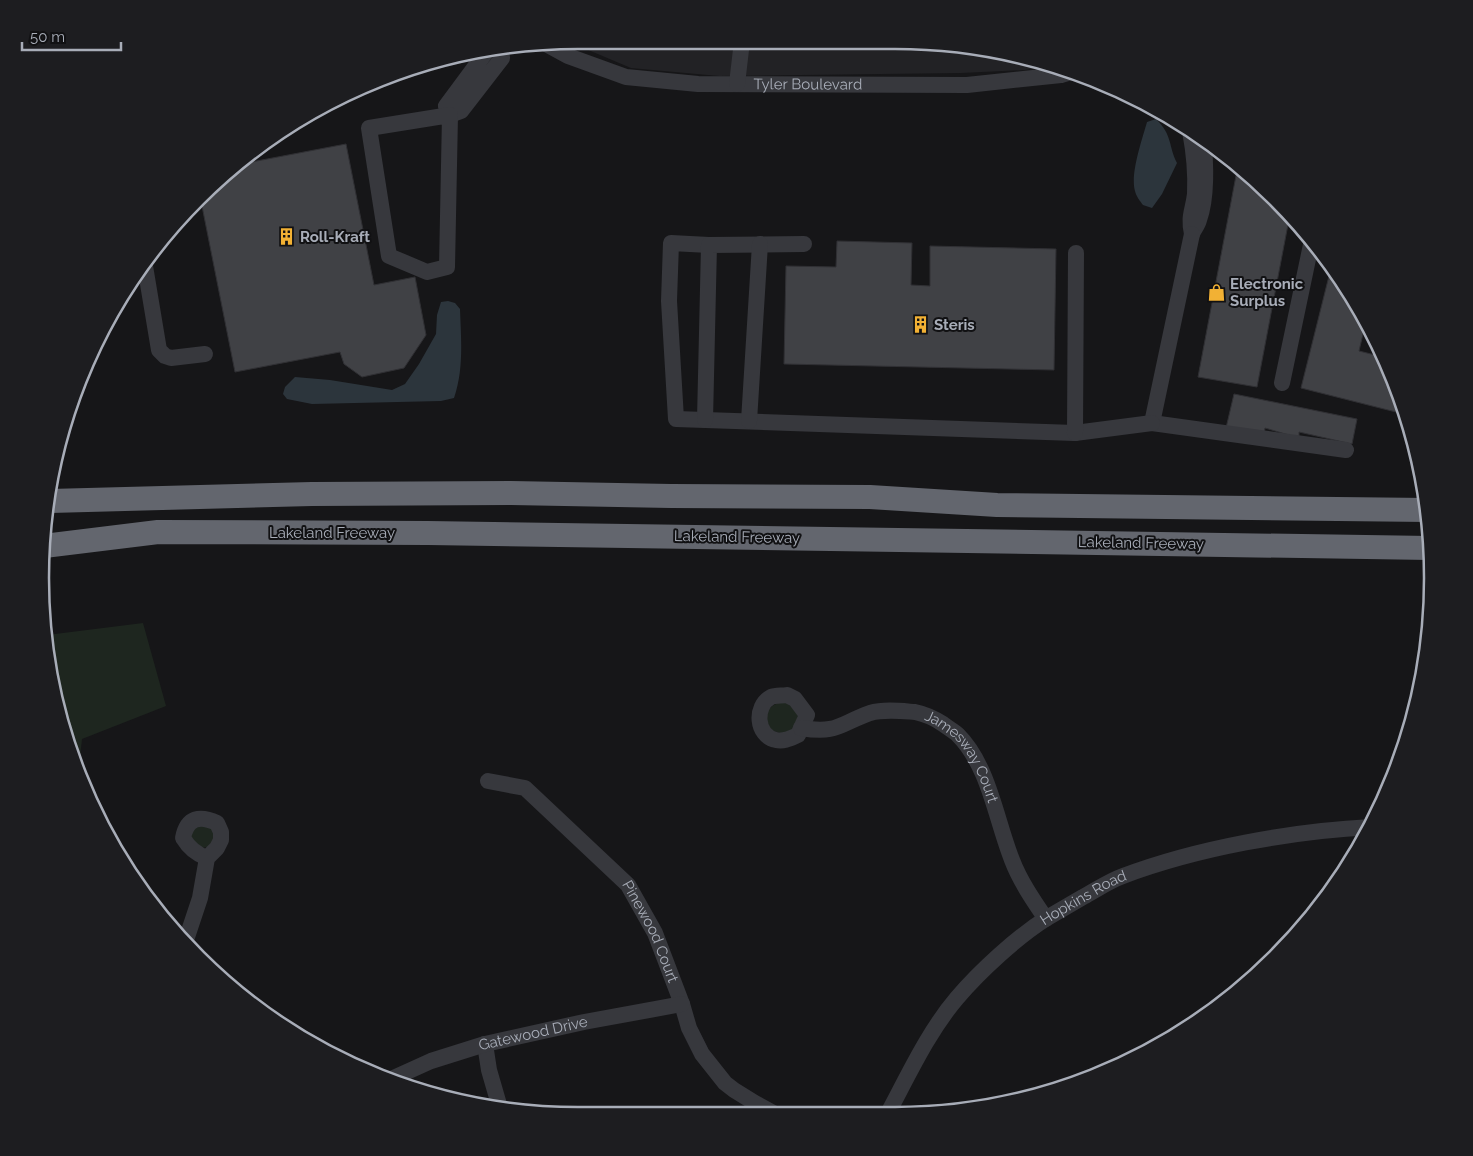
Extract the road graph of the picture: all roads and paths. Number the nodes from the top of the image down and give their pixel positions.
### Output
1 (741, 49) edge
2 (556, 50) edge
3 (502, 54) edge
4 (482, 58) edge
5 (1059, 75) edge
6 (737, 84) junction
7 (450, 114) junction
8 (1192, 140) edge
9 (1204, 149) edge
10 (1192, 234) junction
11 (709, 244) junction
12 (760, 244) junction
13 (804, 244) dead end
14 (1310, 250) edge
15 (1076, 253) dead end
16 (146, 273) edge
17 (205, 354) dead end
18 (1282, 383) dead end
19 (705, 420) junction
20 (749, 421) junction
21 (1152, 423) junction
22 (1075, 433) junction
23 (1346, 450) dead end
24 (54, 501) edge
25 (1420, 510) edge
26 (50, 545) edge
27 (1423, 548) edge
28 (802, 728) dead end
29 (488, 781) dead end
30 (1362, 827) edge
31 (208, 858) dead end
32 (1046, 919) junction
33 (188, 936) edge
34 (682, 1004) junction
35 (485, 1044) junction
36 (399, 1076) edge
37 (498, 1101) edge
38 (762, 1107) edge
39 (891, 1107) edge

1 - 6 street
2 - 6 street, Tyler Boulevard
3 - 7 street
4 - 7 street
5 - 6 street, Tyler Boulevard
7 - 7 street
8 - 10 street
9 - 10 street
10 - 21 street
11 - 12 street
11 - 19 street
11 - 19 street
12 - 13 street
12 - 20 street
14 - 18 street
15 - 22 street
16 - 17 street
19 - 20 street
20 - 22 street
21 - 22 street
21 - 23 street
24 - 25 highway
26 - 27 highway, Lakeland Freeway
28 - 32 street, Jamesway Court
29 - 34 street, Pinewood Court
30 - 32 street, Hopkins Road
31 - 33 street
32 - 39 street, Hopkins Road
34 - 35 street, Gatewood Drive
34 - 38 street, Pinewood Court
35 - 36 street, Gatewood Drive
35 - 37 street

